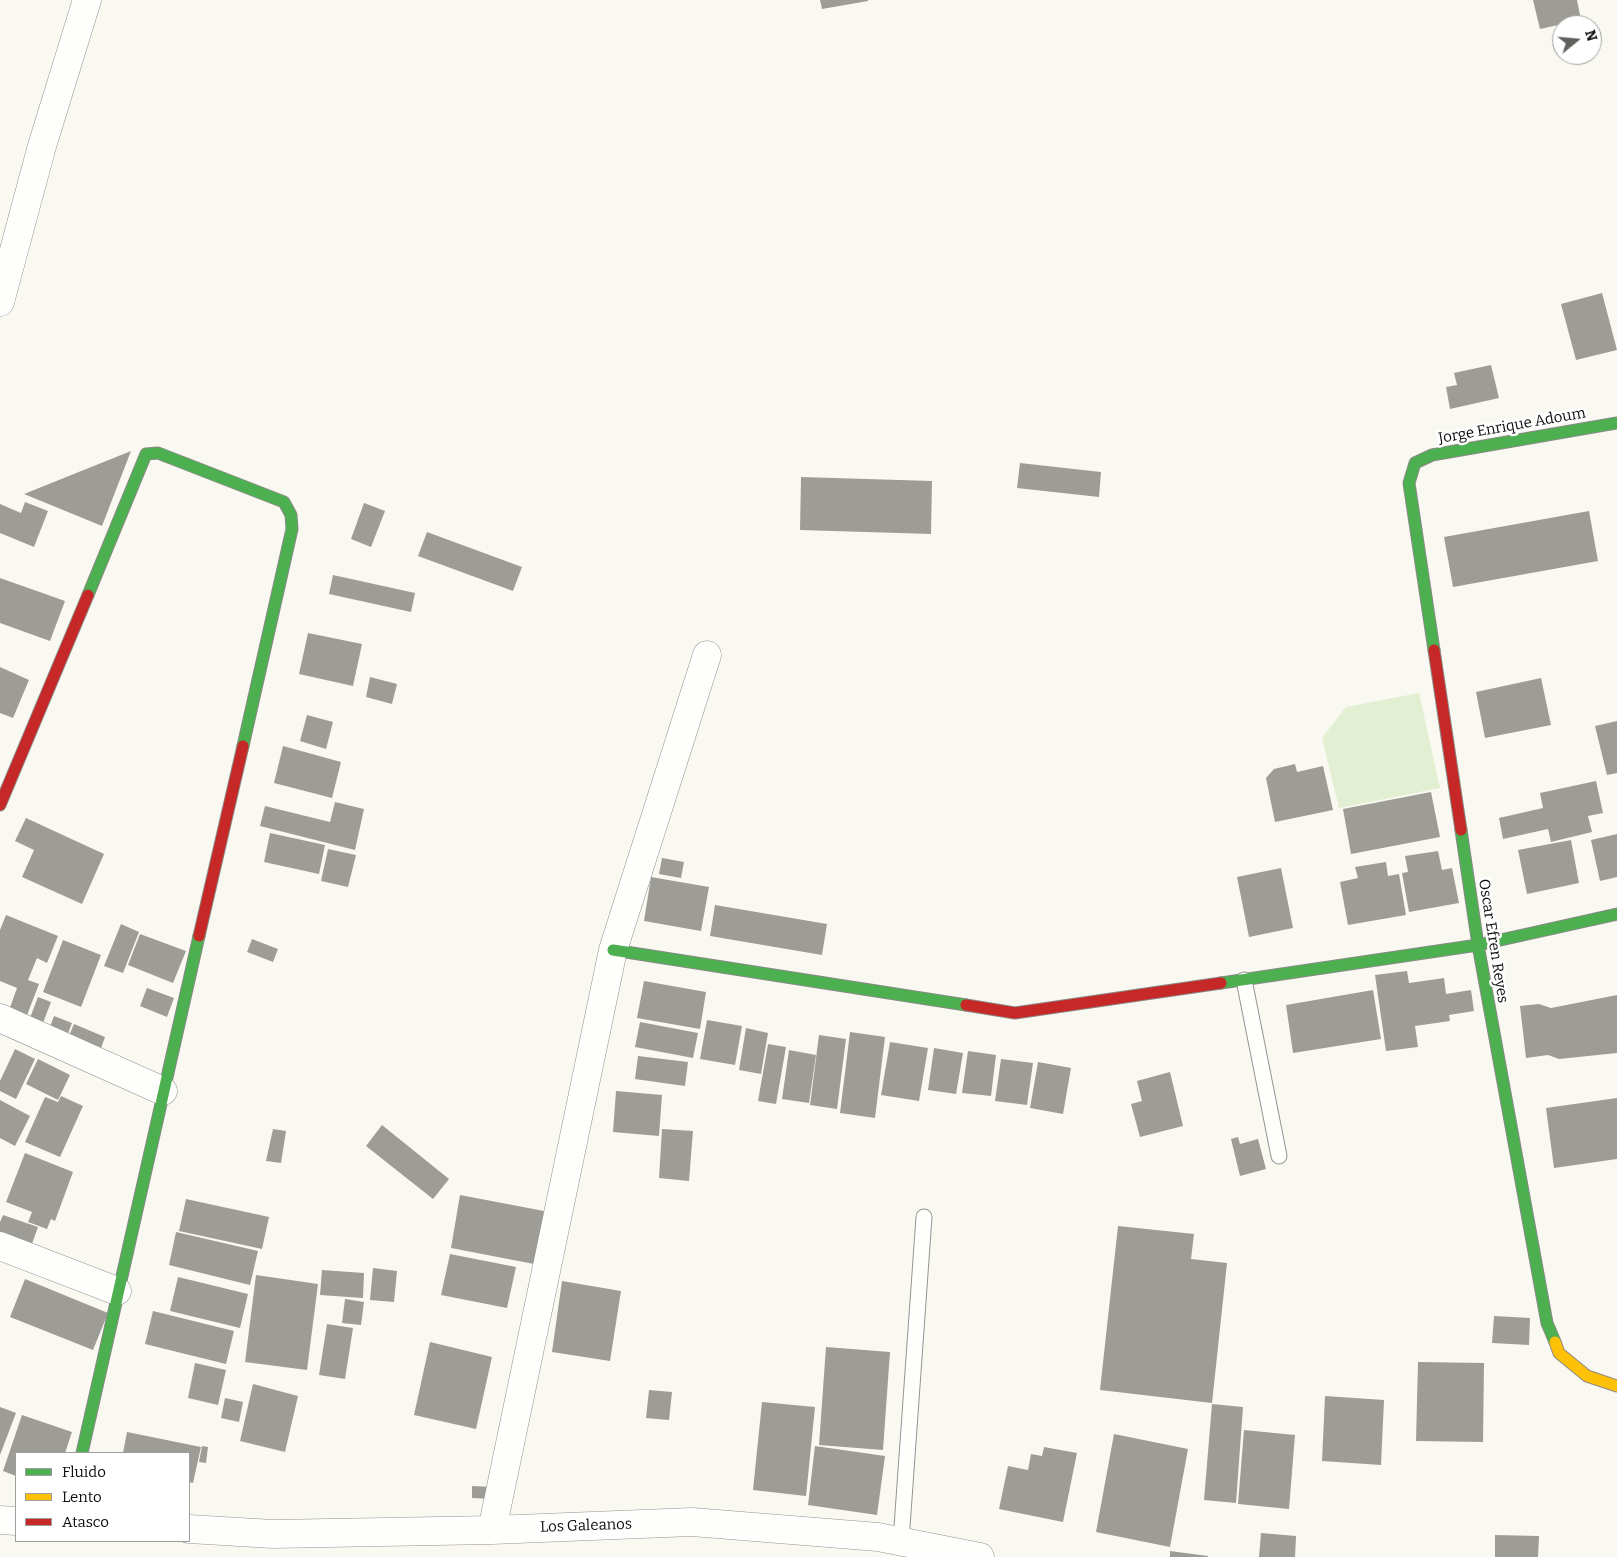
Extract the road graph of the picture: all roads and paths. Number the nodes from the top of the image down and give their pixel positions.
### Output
1 (87, 0) edge
2 (0, 302) edge
3 (1617, 423) edge
4 (1414, 463) joint
5 (707, 655) dead end
6 (0, 805) edge
7 (1617, 914) edge
8 (1478, 945) junction
9 (614, 950) junction
10 (1244, 980) junction
11 (0, 1018) edge
12 (163, 1091) junction
13 (1279, 1156) dead end
14 (924, 1217) dead end
15 (0, 1246) edge
16 (117, 1291) junction
17 (1617, 1386) edge
18 (82, 1452) edge
19 (0, 1520) edge
20 (15, 1521) edge
21 (190, 1529) edge
22 (492, 1530) junction
23 (901, 1541) junction
24 (980, 1557) edge

1 - 2 street
3 - 4 street, Jorge Enrique Adoum
4 - 8 street, Oscar Efren Reyes
5 - 9 street
6 - 12 street
7 - 8 street
8 - 10 street
8 - 17 street, Oscar Efren Reyes
9 - 10 street
9 - 22 street
10 - 13 lane
11 - 12 street
12 - 16 street
14 - 23 lane
15 - 16 street
16 - 18 street
19 - 20 street
21 - 22 street, Los Galeanos
22 - 23 street, Los Galeanos
23 - 24 street, Los Galeanos

